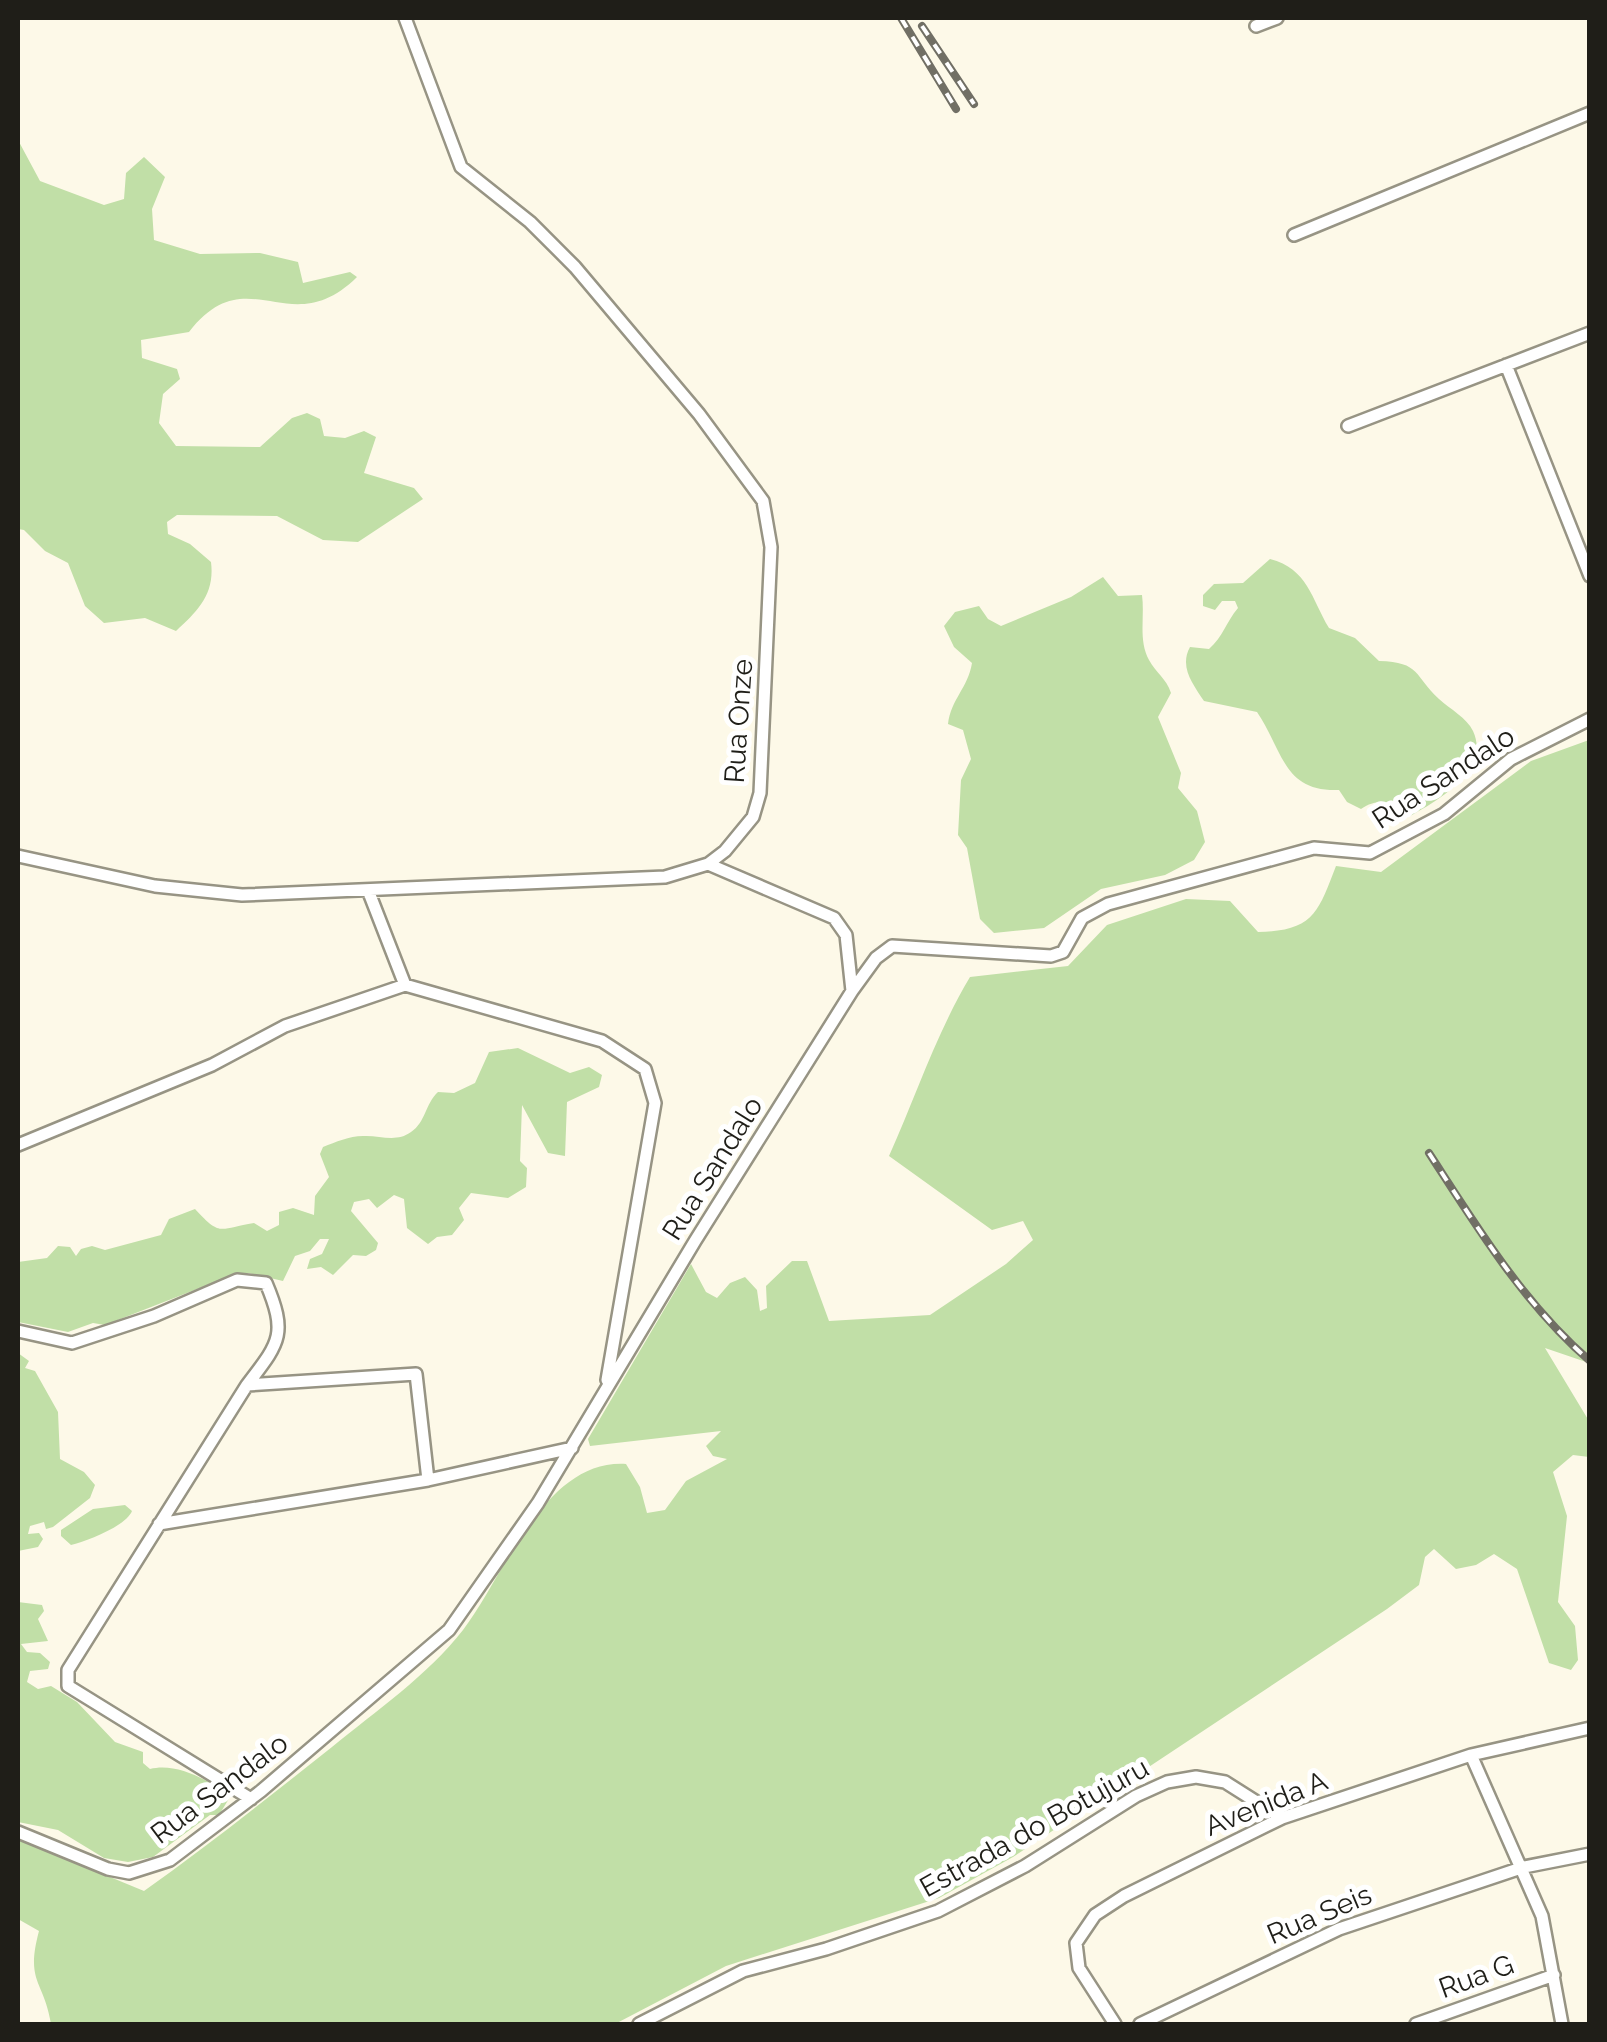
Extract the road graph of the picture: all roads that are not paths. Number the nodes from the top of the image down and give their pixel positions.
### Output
1 (405, 18) edge
2 (1277, 18) edge
3 (1256, 26) dead end
4 (1590, 113) edge
5 (1294, 235) dead end
6 (1590, 333) edge
7 (1506, 365) junction
8 (1348, 426) dead end
9 (1590, 576) edge
10 (1590, 719) edge
11 (18, 856) edge
12 (708, 864) junction
13 (368, 890) junction
14 (404, 985) junction
15 (852, 991) junction
16 (18, 1145) edge
17 (18, 1331) edge
18 (247, 1385) junction
19 (606, 1389) junction
20 (572, 1448) junction
21 (428, 1480) junction
22 (159, 1524) junction
23 (1590, 1728) edge
24 (1470, 1756) junction
25 (251, 1799) junction
26 (1282, 1818) junction
27 (18, 1832) edge
28 (1590, 1854) edge
29 (1524, 1868) junction
30 (1554, 1975) junction
31 (639, 2024) edge
32 (1115, 2024) edge
33 (1140, 2024) edge
34 (1416, 2024) edge
35 (1562, 2024) edge

1 - 12 street, Rua Onze
2 - 3 street
4 - 5 street
6 - 7 street
7 - 8 street
7 - 9 street
10 - 15 street, Rua Sandalo
11 - 13 street
12 - 13 street
12 - 15 street
13 - 14 street
14 - 16 street
14 - 19 street
15 - 19 street, Rua Sandalo
17 - 18 street
18 - 21 street
18 - 22 street
19 - 20 street, Rua Sandalo
20 - 21 street
20 - 25 street, Rua Sandalo
21 - 22 street
22 - 25 street
23 - 24 street, Avenida A
24 - 26 street, Avenida A
24 - 29 street
25 - 27 street, Rua Sandalo
26 - 31 street, Estrada do Botujuru
26 - 32 street, Avenida A
28 - 29 street, Rua Seis
29 - 30 street
29 - 33 street, Rua Seis
30 - 34 street, Rua G
30 - 35 street

